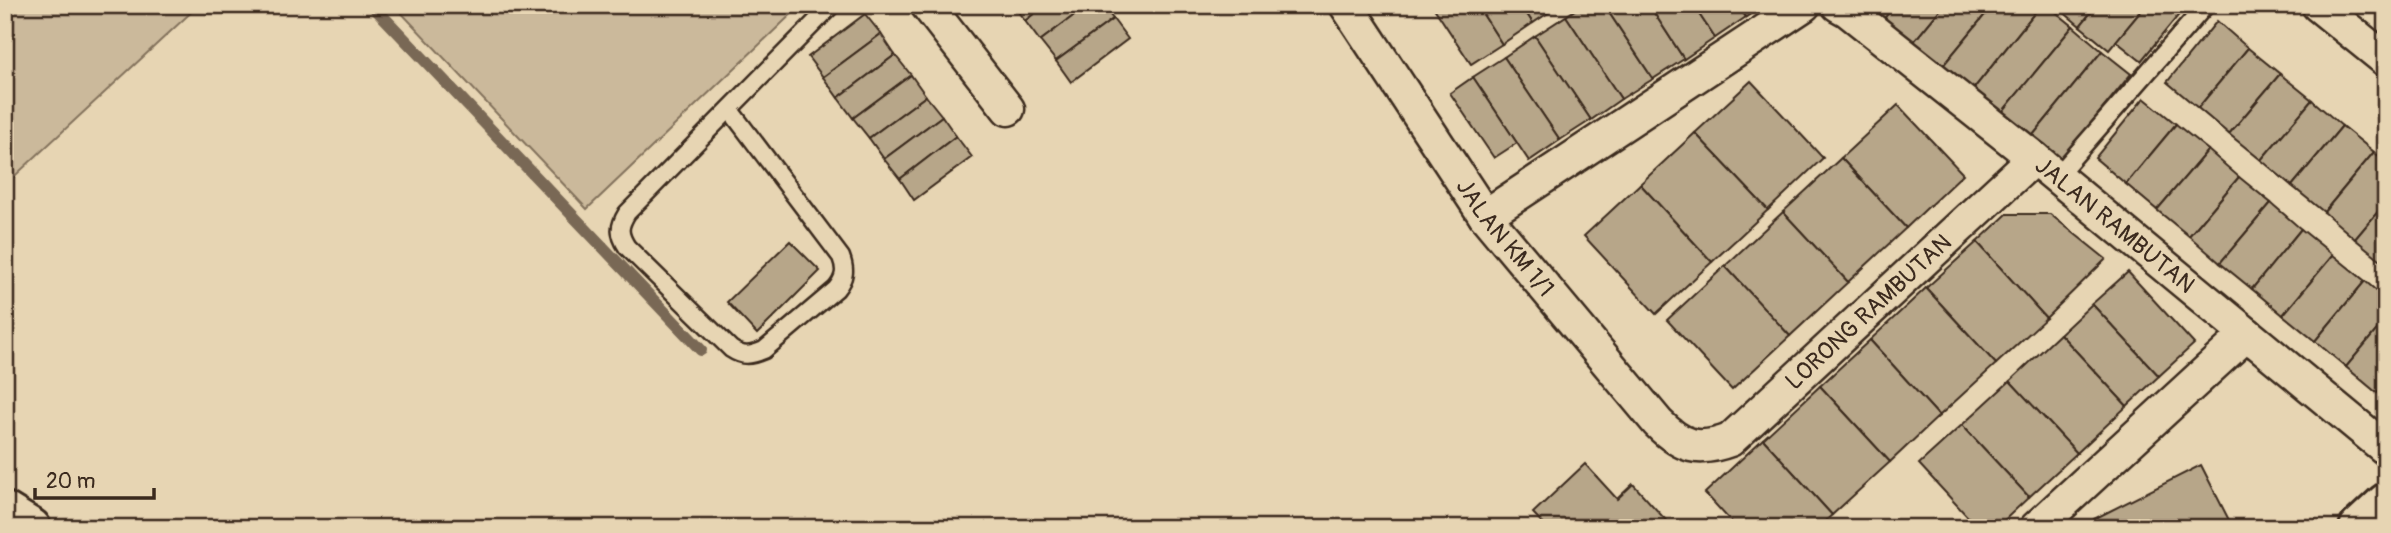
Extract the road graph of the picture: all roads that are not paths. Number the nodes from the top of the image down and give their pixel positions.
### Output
1 (832, 5) edge
2 (927, 5) edge
3 (1346, 5) edge
4 (1804, 5) edge
5 (1838, 5) edge
6 (2206, 5) edge
7 (2325, 7) edge
8 (2386, 60) edge
9 (1008, 108) dead end
10 (730, 110) junction
11 (2045, 167) junction
12 (1486, 216) junction
13 (2247, 334) junction
14 (1692, 446) joint
15 (2386, 449) edge
16 (2386, 503) edge
17 (5, 512) edge
18 (31, 528) edge
19 (2036, 528) edge
20 (2359, 528) edge

1 - 10 lane
2 - 9 street
3 - 12 street, JALAN KM 1/1
4 - 12 street
5 - 11 street, JALAN RAMBUTAN
6 - 11 lane
7 - 8 street
10 - 10 lane
11 - 13 street, JALAN RAMBUTAN
11 - 14 street, LORONG RAMBUTAN
12 - 14 street, JALAN KM 1/1
13 - 15 street, JALAN RAMBUTAN
13 - 19 street
16 - 20 street
17 - 18 street

